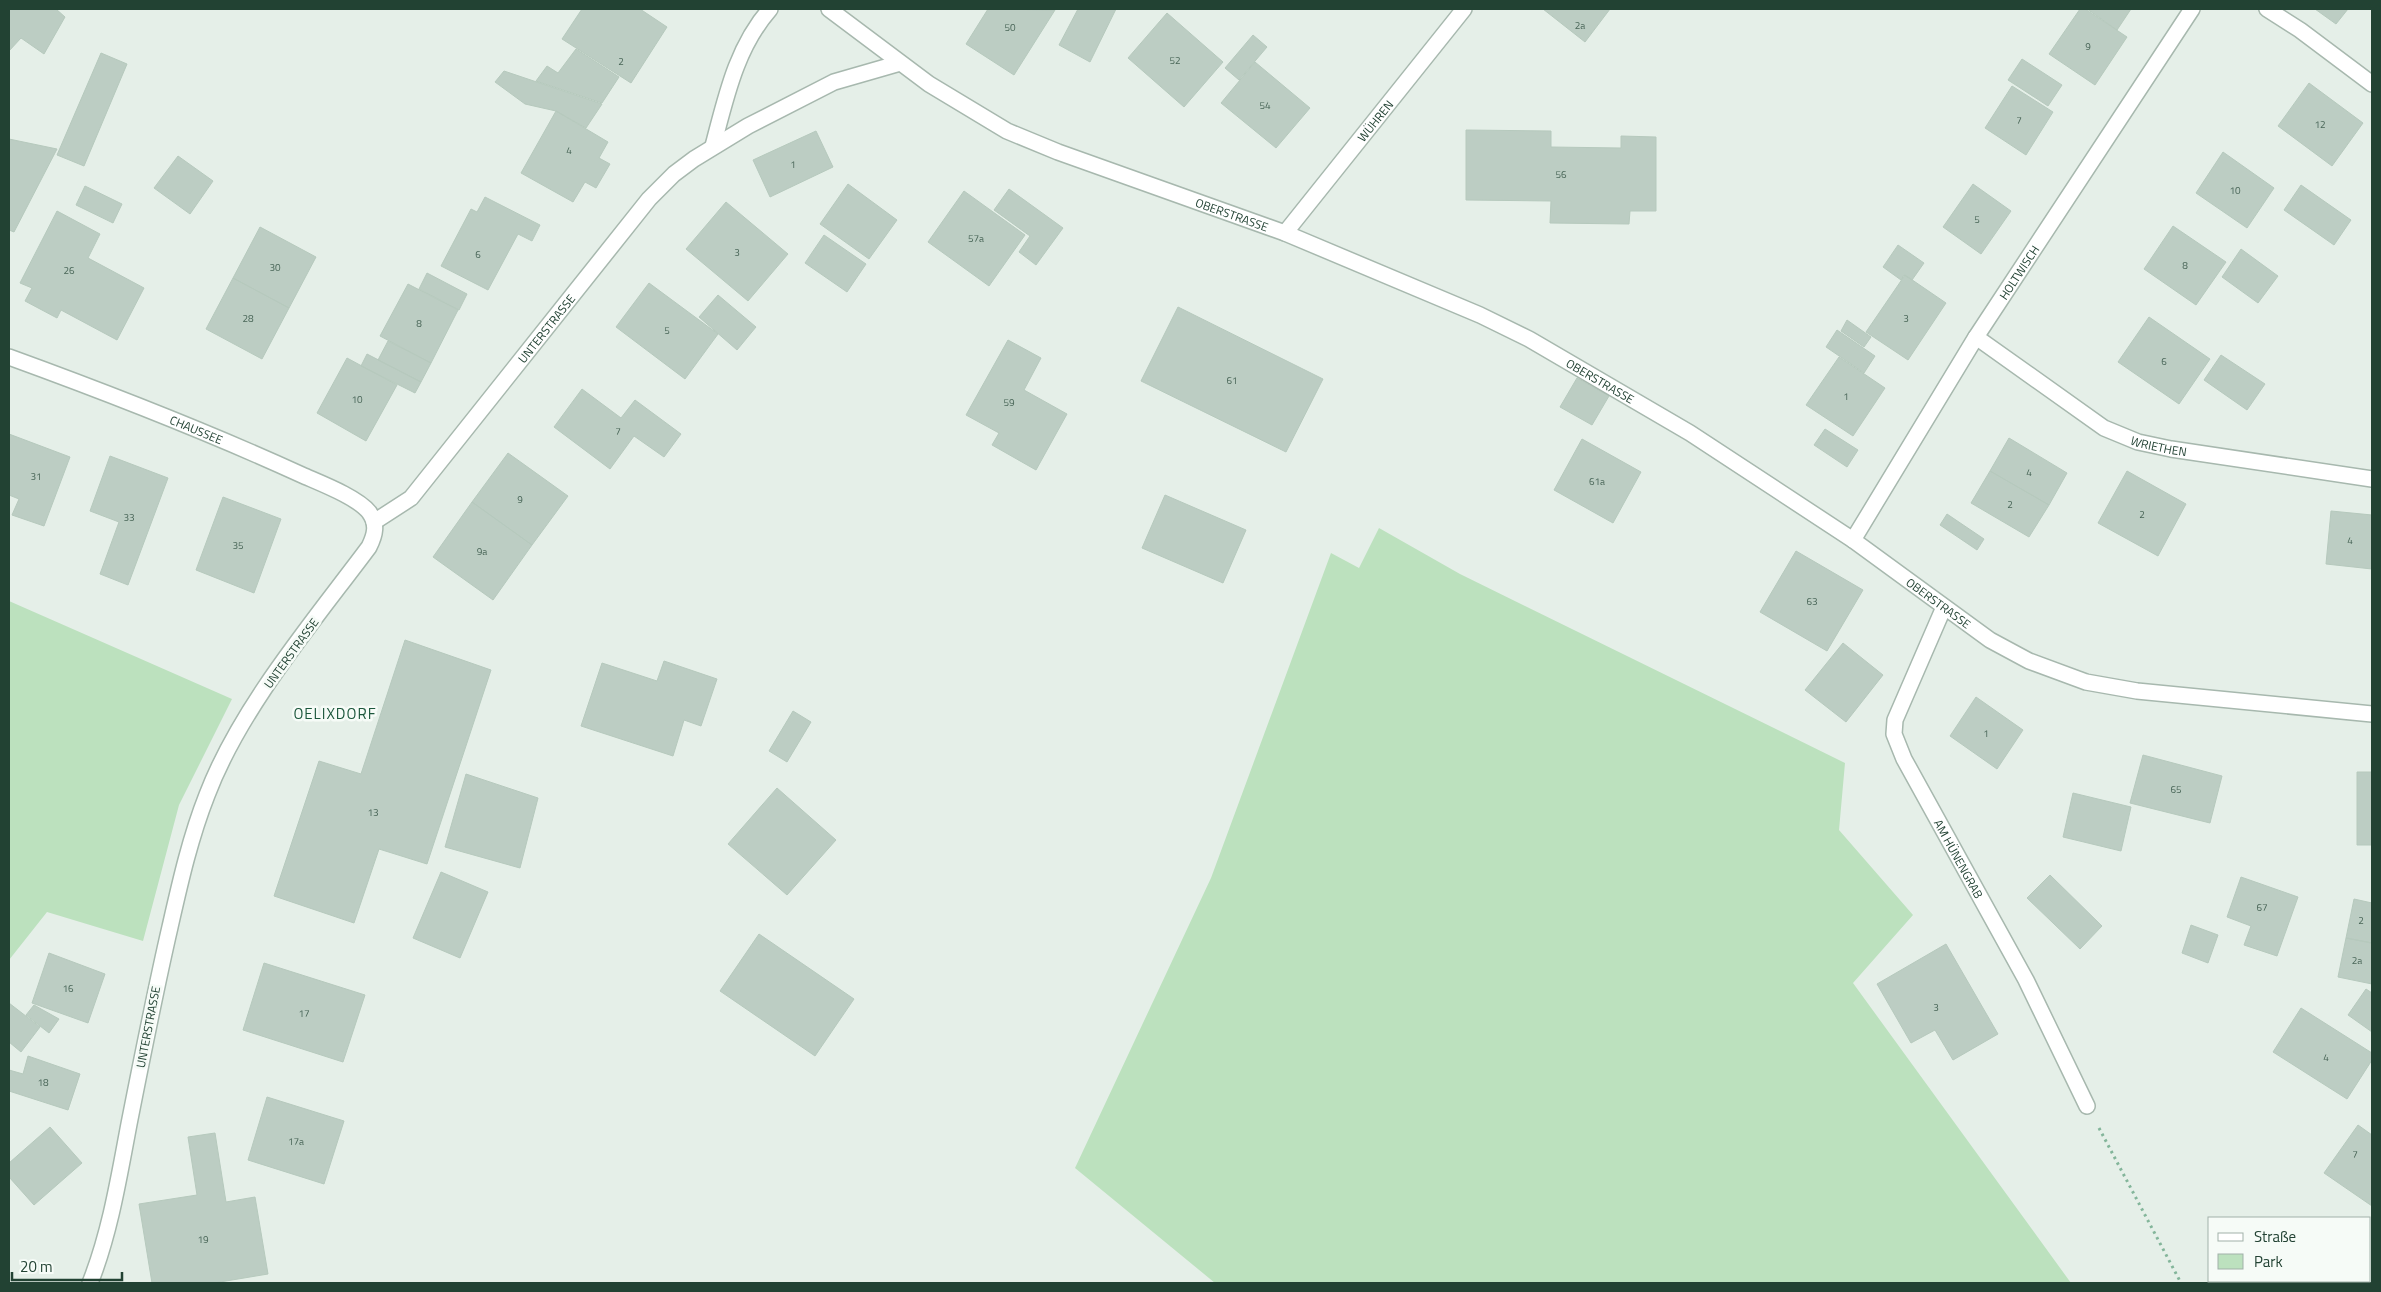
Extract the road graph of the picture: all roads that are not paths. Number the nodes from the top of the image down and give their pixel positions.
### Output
1 (770, 9) edge
2 (829, 9) edge
3 (1464, 9) edge
4 (2192, 9) edge
5 (2267, 9) edge
6 (900, 63) junction
7 (2372, 84) edge
8 (713, 146) junction
9 (1286, 233) junction
10 (1976, 337) junction
11 (9, 357) edge
12 (2372, 478) edge
13 (374, 522) junction
14 (1853, 540) junction
15 (1944, 607) junction
16 (2372, 714) edge
17 (2087, 1106) road end
18 (90, 1283) edge

1 - 8 street
2 - 6 street, OBERSTRASSE
3 - 9 street, WÜHREN
4 - 10 street, HOLTWISCH
5 - 7 street
6 - 8 street, UNTERSTRASSE
6 - 9 street, OBERSTRASSE
8 - 13 street, UNTERSTRASSE
9 - 14 street, OBERSTRASSE
10 - 12 street, WRIETHEN
10 - 14 street, HOLTWISCH
11 - 13 street, CHAUSSEE
13 - 18 street, UNTERSTRASSE
14 - 15 street, OBERSTRASSE
15 - 16 street, OBERSTRASSE
15 - 17 street, AM HÜNENGRAB

